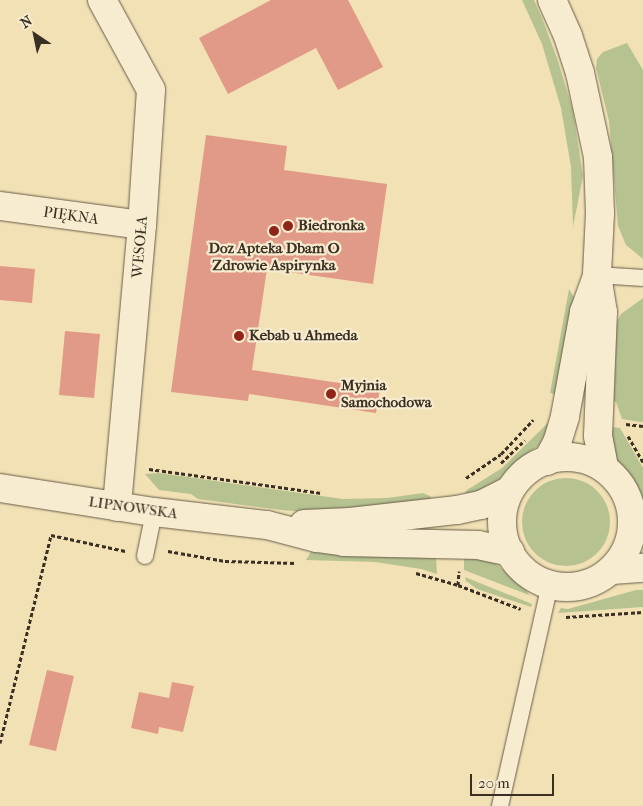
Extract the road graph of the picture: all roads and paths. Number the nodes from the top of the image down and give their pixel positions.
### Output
1 (102, 0) edge
2 (552, 0) edge
3 (0, 206) edge
4 (142, 226) junction
5 (597, 275) junction
6 (643, 278) edge
7 (547, 460) junction
8 (120, 465) junction
9 (604, 468) junction
10 (0, 488) edge
11 (509, 491) junction
12 (330, 494) dead end
13 (117, 507) junction
14 (154, 512) junction
15 (638, 515) edge
16 (267, 525) junction
17 (146, 552) junction
18 (510, 552) junction
19 (294, 563) dead end
20 (643, 568) edge
21 (612, 570) junction
22 (550, 585) junction
23 (0, 743) edge
24 (500, 806) edge

1 - 4 main road, WESOŁA
2 - 5 main road
3 - 4 main road, PIĘKNA
4 - 8 main road, WESOŁA
5 - 6 lane
5 - 7 main road
5 - 9 main road
7 - 9 main road
7 - 11 main road
8 - 12 path
8 - 13 main road, WESOŁA
9 - 15 main road
10 - 13 main road, LIPNOWSKA
11 - 16 main road, LIPNOWSKA
11 - 18 main road
13 - 14 main road, LIPNOWSKA
14 - 16 main road, LIPNOWSKA
14 - 17 lane
15 - 21 main road
16 - 18 main road, LIPNOWSKA
17 - 19 path
17 - 23 path
18 - 22 main road
20 - 21 main road
21 - 22 main road
22 - 24 lane

